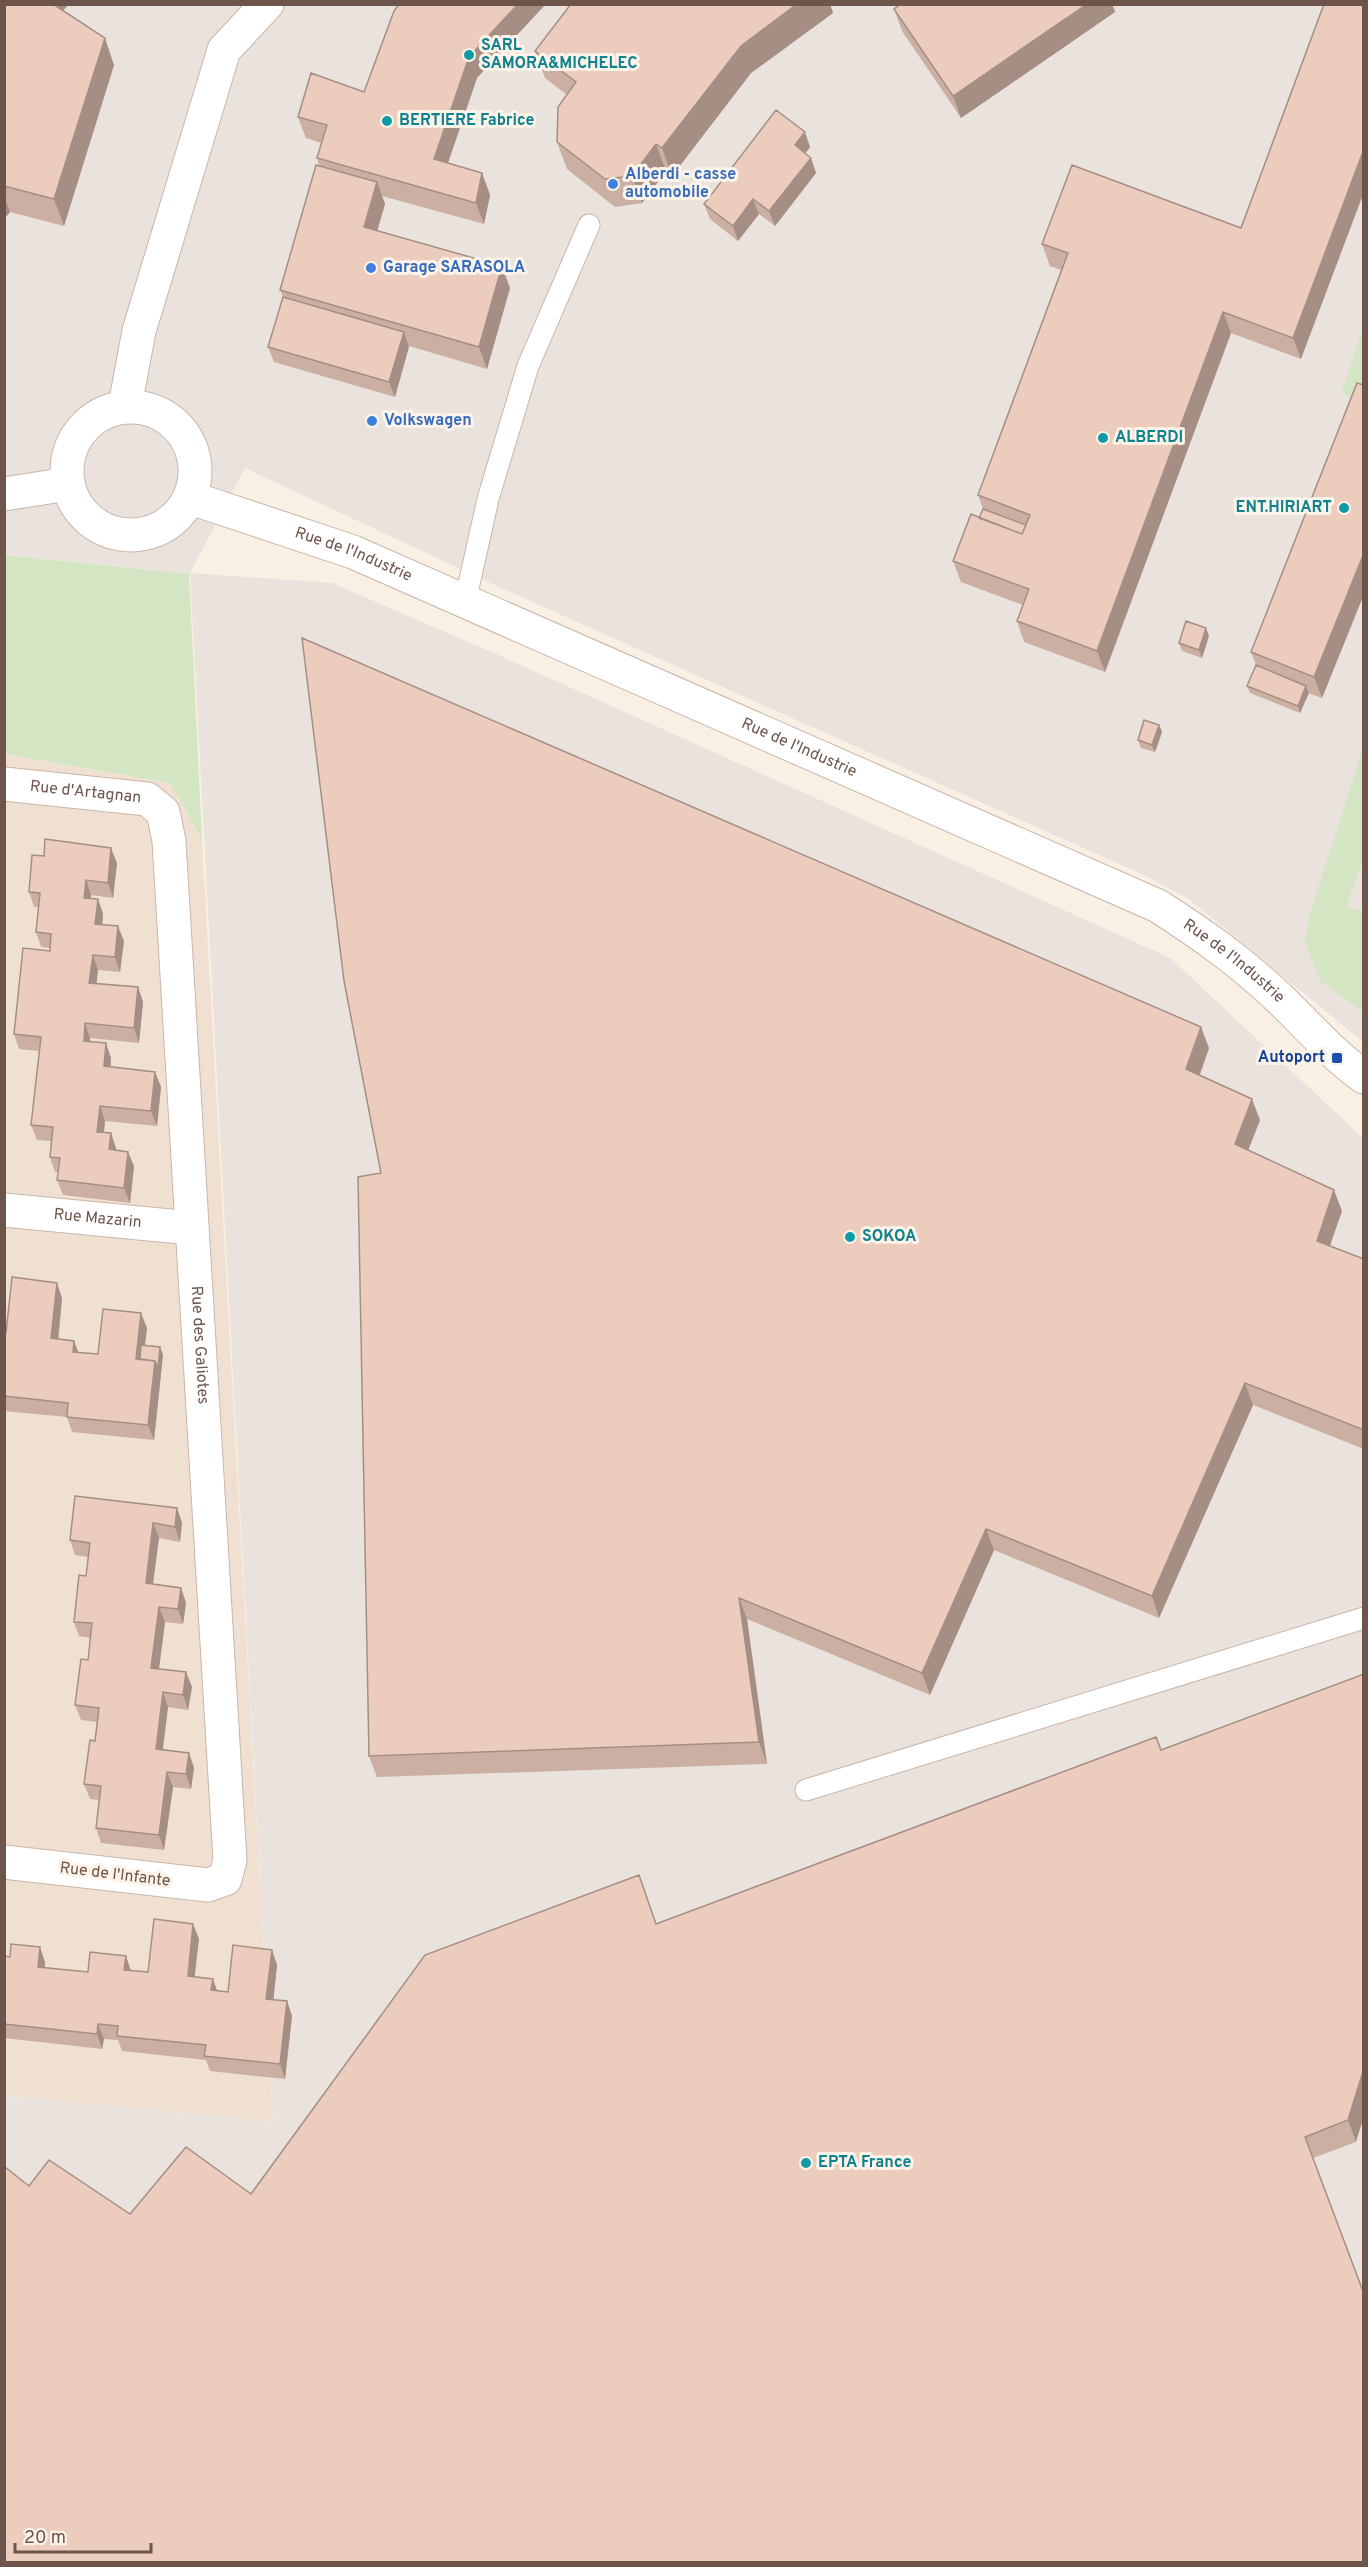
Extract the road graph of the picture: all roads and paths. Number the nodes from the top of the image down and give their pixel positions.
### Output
1 (267, 4) edge
2 (589, 225) dead end
3 (125, 406) junction
4 (68, 484) junction
5 (4, 494) edge
6 (191, 498) junction
7 (465, 602) junction
8 (4, 784) edge
9 (163, 812) joint
10 (1364, 1077) edge
11 (4, 1210) edge
12 (191, 1228) junction
13 (1364, 1618) edge
14 (806, 1790) dead end
15 (4, 1862) edge
16 (225, 1879) joint

1 - 3 street
2 - 7 lane
3 - 4 street
3 - 6 street
4 - 5 street
4 - 6 street
6 - 7 street, Rue de l'Industrie
7 - 10 street, Rue de l'Industrie
8 - 9 street, Rue d'Artagnan
9 - 12 street, Rue des Galiotes
11 - 12 street, Rue Mazarin
12 - 16 street, Rue des Galiotes
13 - 14 lane
15 - 16 street, Rue de l'Infante

